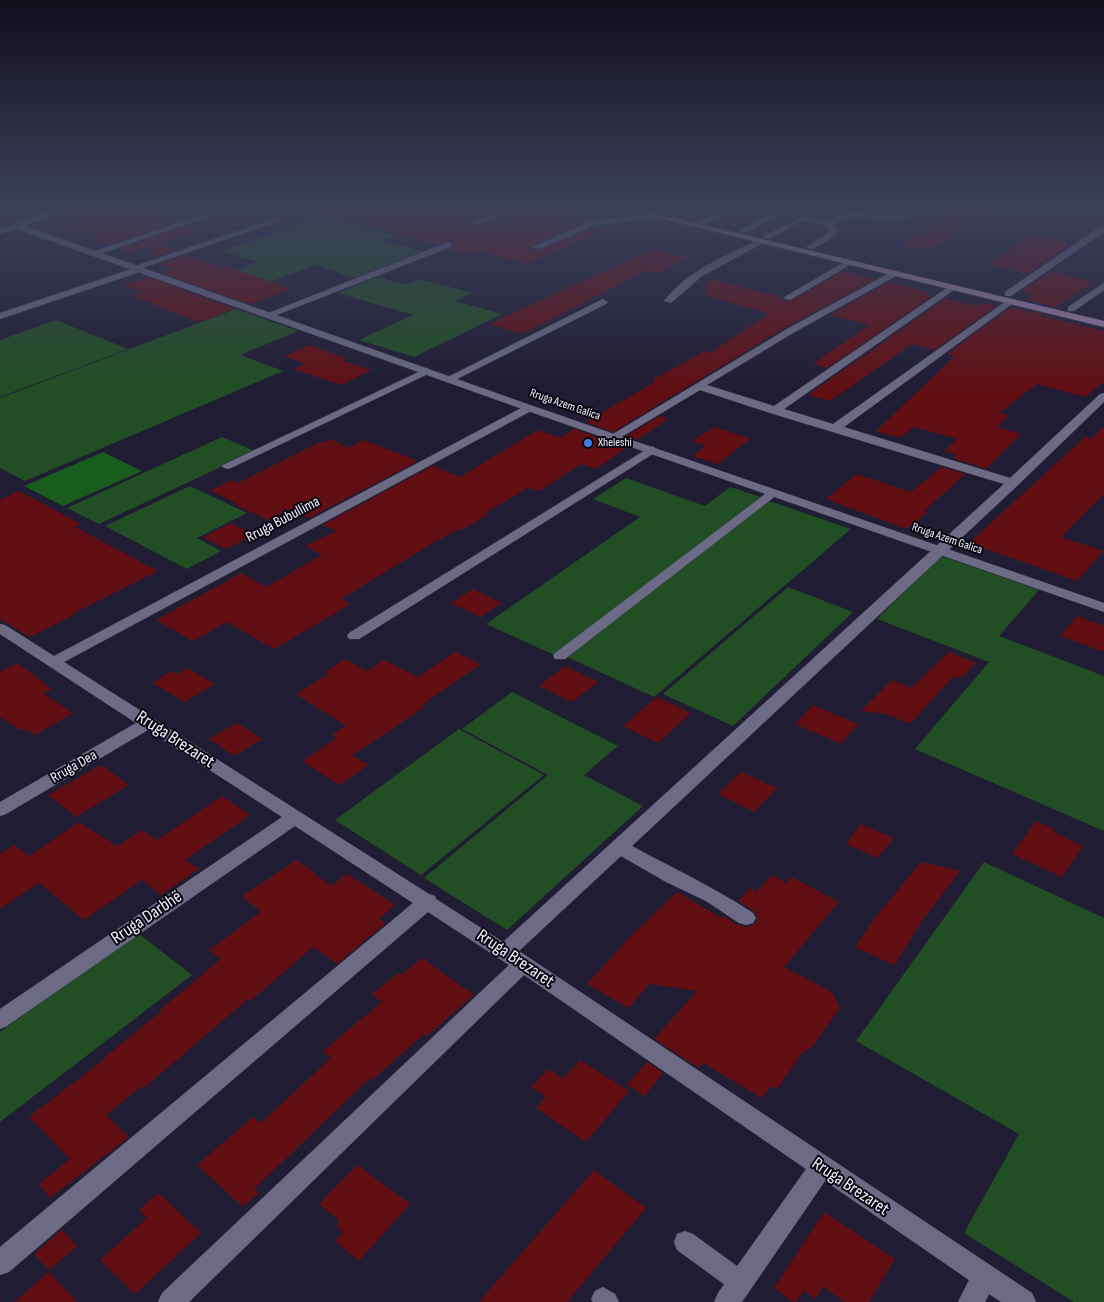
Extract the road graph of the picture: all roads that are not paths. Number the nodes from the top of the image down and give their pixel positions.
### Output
1 (136, 269) edge
2 (140, 269) edge
3 (387, 269) edge
4 (709, 269) edge
5 (839, 269) edge
6 (872, 269) edge
7 (894, 269) edge
8 (1048, 269) edge
9 (893, 274) junction
10 (1104, 286) edge
11 (951, 288) junction
12 (787, 298) dead end
13 (1008, 298) junction
14 (668, 301) dead end
15 (603, 302) dead end
16 (1071, 310) junction
17 (271, 314) junction
18 (0, 316) edge
19 (1104, 317) edge
20 (1104, 324) edge
21 (427, 371) junction
22 (449, 379) junction
23 (698, 386) junction
24 (1104, 396) edge
25 (529, 408) junction
26 (774, 410) junction
27 (834, 429) junction
28 (614, 437) junction
29 (652, 450) junction
30 (226, 466) dead end
31 (1013, 482) junction
32 (773, 492) junction
33 (940, 551) junction
34 (1104, 608) edge
35 (0, 628) edge
36 (354, 636) dead end
37 (560, 656) dead end
38 (53, 662) junction
39 (148, 723) junction
40 (0, 810) edge
41 (295, 817) junction
42 (619, 847) junction
43 (428, 901) junction
44 (746, 918) dead end
45 (514, 958) junction
46 (0, 1020) edge
47 (821, 1167) junction
48 (685, 1242) dead end
49 (0, 1263) edge
50 (985, 1277) junction
51 (740, 1282) junction
52 (171, 1302) edge
53 (727, 1302) edge
54 (971, 1302) edge
55 (1023, 1302) edge

1 - 18 street
2 - 17 street, Rruga Azem Galica
3 - 17 street
4 - 14 lane
5 - 12 lane
6 - 9 main road
7 - 13 main road
8 - 13 street
9 - 11 main road
9 - 23 street
10 - 16 lane
11 - 13 main road
11 - 26 street
13 - 16 main road
13 - 20 main road
13 - 27 street
15 - 22 street
16 - 19 main road
17 - 21 street, Rruga Azem Galica
21 - 22 street, Rruga Azem Galica
21 - 30 lane
22 - 25 street, Rruga Azem Galica
23 - 26 street
23 - 28 street
24 - 31 street
25 - 28 street, Rruga Azem Galica
25 - 38 street, Rruga Bubullima
26 - 27 street
27 - 31 street
28 - 29 street, Rruga Azem Galica
29 - 32 street, Rruga Azem Galica
29 - 36 street
31 - 33 street
32 - 33 street, Rruga Azem Galica
32 - 37 lane
33 - 34 street, Rruga Azem Galica
33 - 42 street
35 - 38 street, Rruga Brezaret
38 - 39 street, Rruga Brezaret
39 - 40 street, Rruga Dea
39 - 41 street, Rruga Brezaret
41 - 43 street, Rruga Brezaret
41 - 46 street, Rruga Darbhë
42 - 44 street
42 - 45 street
43 - 45 street, Rruga Brezaret
43 - 49 street
45 - 47 street, Rruga Brezaret
45 - 52 street
47 - 50 street, Rruga Brezaret
47 - 51 street
48 - 51 lane
50 - 54 street
50 - 55 street, Rruga Brezaret
51 - 53 street

